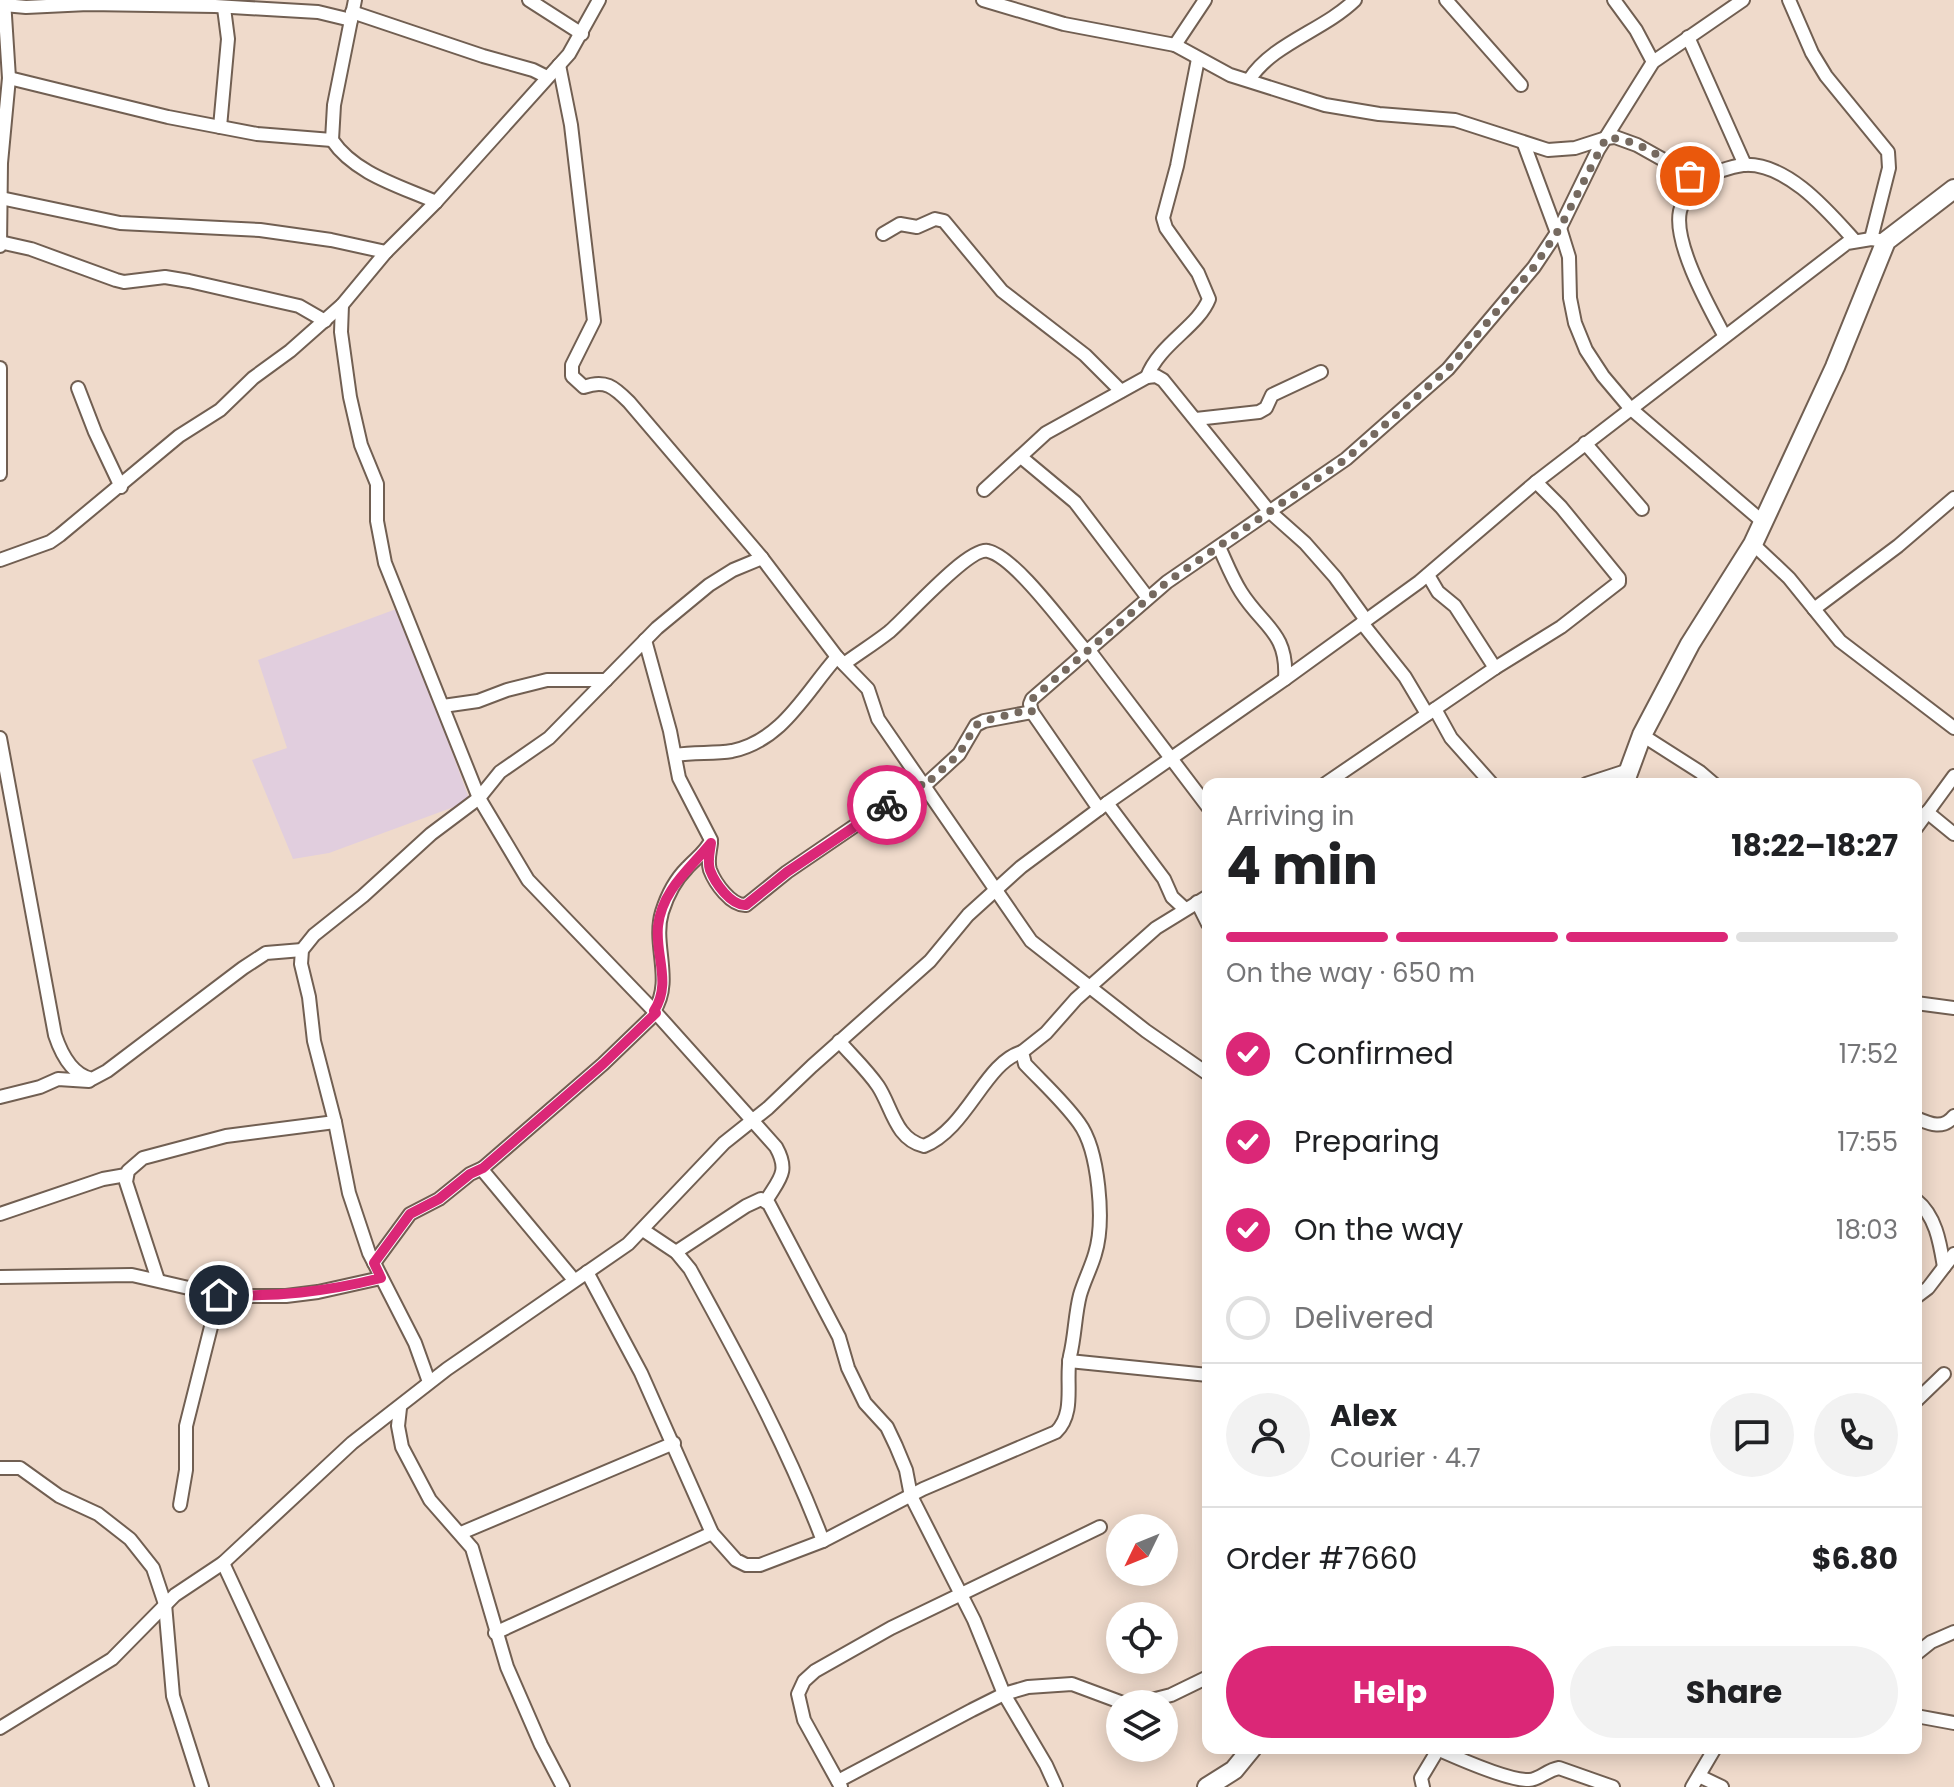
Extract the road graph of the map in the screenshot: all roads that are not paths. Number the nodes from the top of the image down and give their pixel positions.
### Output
1 (529, 0) edge
2 (599, 0) edge
3 (983, 0) edge
4 (1205, 0) edge
5 (1355, 0) edge
6 (1446, 0) edge
7 (1614, 0) edge
8 (1743, 0) edge
9 (1789, 0) edge
10 (4, 2) edge
11 (218, 5) edge
12 (353, 11) edge
13 (582, 34) junction
14 (1688, 37) junction
15 (1175, 45) junction
16 (1198, 59) junction
17 (1653, 62) junction
18 (559, 65) junction
19 (547, 77) junction
20 (9, 78) junction
21 (1249, 80) junction
22 (1521, 85) dead end
23 (2, 108) edge
24 (220, 127) junction
25 (1606, 138) junction
26 (332, 140) junction
27 (1524, 144) junction
28 (1745, 165) junction
29 (1697, 178) junction
30 (1954, 189) edge
31 (1, 198) edge
32 (436, 202) junction
33 (0, 205) edge
34 (1559, 230) junction
35 (883, 234) dead end
36 (1879, 240) junction
37 (1855, 241) junction
38 (0, 244) edge
39 (386, 252) junction
40 (342, 305) junction
41 (325, 321) junction
42 (1724, 335) junction
43 (0, 368) edge
44 (1321, 372) dead end
45 (1147, 377) junction
46 (78, 388) dead end
47 (1121, 391) junction
48 (1630, 408) junction
49 (1196, 419) junction
50 (0, 439) edge
51 (1585, 443) junction
52 (1021, 457) junction
53 (0, 474) edge
54 (1536, 482) junction
55 (121, 487) junction
56 (984, 490) dead end
57 (1954, 498) edge
58 (1642, 509) dead end
59 (1269, 511) junction
60 (1763, 522) junction
61 (1753, 544) junction
62 (1219, 547) junction
63 (762, 558) junction
64 (0, 560) edge
65 (1428, 575) junction
66 (1148, 598) junction
67 (1814, 609) junction
68 (1364, 621) junction
69 (645, 640) junction
70 (1087, 650) junction
71 (841, 661) junction
72 (1495, 668) junction
73 (1285, 679) junction
74 (606, 680) junction
75 (443, 706) junction
76 (1431, 711) junction
77 (1032, 712) junction
78 (1954, 728) edge
79 (1642, 735) junction
80 (0, 738) edge
81 (676, 755) junction
82 (1169, 759) junction
83 (1954, 776) edge
84 (1626, 777) edge
85 (1334, 778) edge
86 (1487, 778) edge
87 (1707, 778) edge
88 (921, 784) junction
89 (479, 798) junction
90 (1202, 800) edge
91 (1103, 806) junction
92 (1927, 812) junction
93 (1922, 819) edge
94 (1954, 834) edge
95 (711, 843) junction
96 (994, 889) junction
97 (1197, 902) edge
98 (302, 950) junction
99 (1069, 971) junction
100 (1091, 989) junction
101 (1076, 999) junction
102 (1922, 1004) edge
103 (1954, 1008) edge
104 (655, 1012) junction
105 (839, 1041) junction
106 (1022, 1052) junction
107 (1202, 1069) edge
108 (92, 1079) junction
109 (0, 1097) edge
110 (1954, 1116) edge
111 (753, 1120) junction
112 (1922, 1120) edge
113 (335, 1122) junction
114 (483, 1168) junction
115 (126, 1175) junction
116 (766, 1201) junction
117 (1922, 1207) edge
118 (0, 1214) edge
119 (643, 1230) junction
120 (676, 1252) junction
121 (1954, 1254) edge
122 (374, 1263) junction
123 (1944, 1267) junction
124 (587, 1272) junction
125 (0, 1277) edge
126 (381, 1278) junction
127 (158, 1280) junction
128 (574, 1280) junction
129 (1922, 1292) edge
130 (219, 1295) junction
131 (1069, 1361) junction
132 (1202, 1374) edge
133 (1944, 1374) dead end
134 (429, 1382) junction
135 (1922, 1395) edge
136 (400, 1408) junction
137 (674, 1443) junction
138 (0, 1468) edge
139 (911, 1496) junction
140 (180, 1505) dead end
141 (1100, 1527) dead end
142 (461, 1533) junction
143 (712, 1533) junction
144 (823, 1541) junction
145 (223, 1563) junction
146 (959, 1595) junction
147 (165, 1604) junction
148 (1954, 1632) edge
149 (495, 1633) junction
150 (1922, 1649) edge
151 (1202, 1680) edge
152 (1004, 1694) junction
153 (1922, 1717) edge
154 (1954, 1723) edge
155 (0, 1726) edge
156 (1247, 1754) edge
157 (1434, 1754) edge
158 (1450, 1754) edge
159 (1712, 1754) edge
160 (1696, 1781) edge
161 (840, 1784) edge
162 (202, 1787) edge
163 (327, 1787) edge
164 (563, 1787) edge
165 (1056, 1787) edge
166 (1207, 1787) edge
167 (1423, 1787) edge
168 (1613, 1787) edge
169 (1722, 1787) edge

1 - 13 street
2 - 13 street
3 - 15 street
4 - 15 street
5 - 21 street
6 - 22 street
7 - 17 street
8 - 14 street
9 - 36 street
10 - 11 street
10 - 20 street
11 - 12 street
11 - 24 street
12 - 19 street
12 - 26 street
13 - 18 street
14 - 17 street
14 - 28 street
15 - 16 street
16 - 21 street
16 - 45 street
17 - 25 street
18 - 19 street
18 - 63 street
19 - 32 street
20 - 23 street
20 - 24 street
21 - 27 street
23 - 31 street
24 - 26 street
25 - 27 street
25 - 29 street
25 - 34 street
26 - 32 street
27 - 34 street
28 - 29 street
28 - 37 street
29 - 42 street
30 - 36 main road
31 - 33 street
31 - 39 street
32 - 39 street
33 - 38 street
34 - 48 street
34 - 59 street
35 - 47 street
36 - 37 street
36 - 60 main road
37 - 42 street
38 - 41 street
39 - 40 street
40 - 41 street
40 - 75 street
41 - 55 street
42 - 48 street
43 - 50 street
44 - 49 street
45 - 47 street
45 - 49 street
46 - 55 street
47 - 52 street
48 - 51 street
48 - 60 street
49 - 59 street
50 - 53 street
51 - 54 street
51 - 58 street
52 - 56 street
52 - 66 street
54 - 65 street
54 - 72 street
55 - 64 street
57 - 67 street
59 - 62 street
59 - 68 street
60 - 61 main road
61 - 67 street
61 - 79 main road
62 - 66 street
62 - 73 street
63 - 69 street
63 - 71 street
65 - 68 street
65 - 72 street
66 - 70 street
67 - 78 street
68 - 73 street
68 - 76 street
69 - 74 street
69 - 81 street
70 - 71 street
70 - 77 street
70 - 82 street
71 - 81 street
71 - 88 street
72 - 76 street
73 - 82 street
74 - 75 street
74 - 89 street
75 - 89 street
76 - 85 street
76 - 86 street
77 - 88 street
77 - 91 street
79 - 84 main road
79 - 87 street
80 - 108 street
81 - 95 street
82 - 90 street
82 - 91 street
83 - 92 street
88 - 95 street
88 - 96 street
89 - 98 street
89 - 104 street
91 - 96 street
91 - 97 street
92 - 93 street
92 - 94 street
95 - 104 street
96 - 99 street
96 - 105 street
97 - 100 street
98 - 108 street
98 - 113 street
99 - 100 street
99 - 101 street
100 - 101 street
100 - 107 street
101 - 106 street
102 - 103 street
104 - 111 street
104 - 114 street
105 - 106 street
105 - 111 street
106 - 131 street
108 - 109 street
110 - 112 street
111 - 116 street
111 - 119 street
113 - 115 street
113 - 122 street
114 - 122 street
114 - 128 street
115 - 118 street
115 - 127 street
116 - 120 street
116 - 139 street
117 - 123 street
119 - 120 street
119 - 124 street
120 - 144 street
121 - 123 street
122 - 126 street
123 - 129 street
124 - 128 street
124 - 137 street
125 - 127 street
126 - 130 street
126 - 134 street
127 - 130 street
128 - 134 street
130 - 140 street
131 - 132 street
131 - 139 street
133 - 135 street
134 - 136 street
136 - 142 street
136 - 145 street
137 - 142 street
137 - 143 street
138 - 147 street
139 - 144 street
139 - 146 street
141 - 146 street
142 - 149 street
143 - 144 street
143 - 149 street
145 - 147 street
145 - 163 street
146 - 152 street
146 - 161 street
147 - 155 street
147 - 162 street
148 - 150 street
149 - 164 street
151 - 152 street
152 - 161 street
152 - 165 street
153 - 154 street
156 - 166 main road
157 - 167 street
158 - 168 street
159 - 160 street
160 - 169 street

